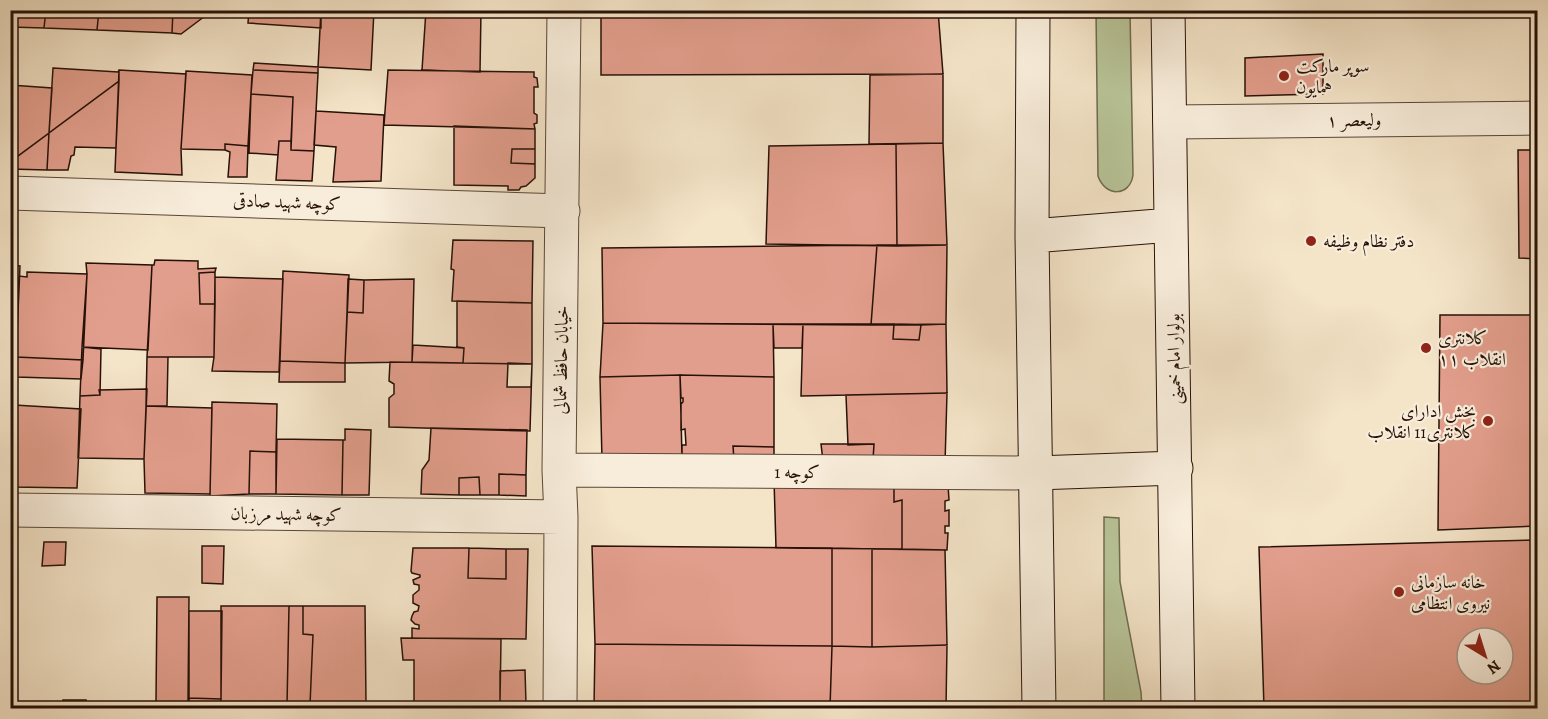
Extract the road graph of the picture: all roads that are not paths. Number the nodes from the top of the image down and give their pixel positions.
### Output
1 (564, 10) edge
2 (1033, 10) edge
3 (1168, 10) edge
4 (1538, 118) edge
5 (1170, 122) junction
6 (10, 193) edge
7 (563, 211) junction
8 (1171, 225) junction
9 (1032, 236) junction
10 (1176, 468) junction
11 (559, 470) junction
12 (1036, 473) junction
13 (10, 510) edge
14 (561, 517) junction
15 (560, 708) edge
16 (1039, 708) edge
17 (1178, 708) edge

1 - 7 street, خیابان حافظ شمالی
2 - 9 street
3 - 5 street, بولوار امام خمینی
4 - 5 street, ولیعصر ۱
5 - 8 street, بولوار امام خمینی
6 - 7 street, کوچه شهید صادقی
7 - 11 street, خیابان حافظ شمالی
8 - 9 street
8 - 10 street, بولوار امام خمینی
9 - 12 street
10 - 12 street, کوچه 1
10 - 17 street, بولوار امام خمینی
11 - 12 street, کوچه 1
11 - 14 street, خیابان حافظ شمالی
12 - 16 street
13 - 14 street, کوچه شهید مرزبان
14 - 15 street, خیابان حافظ شمالی

